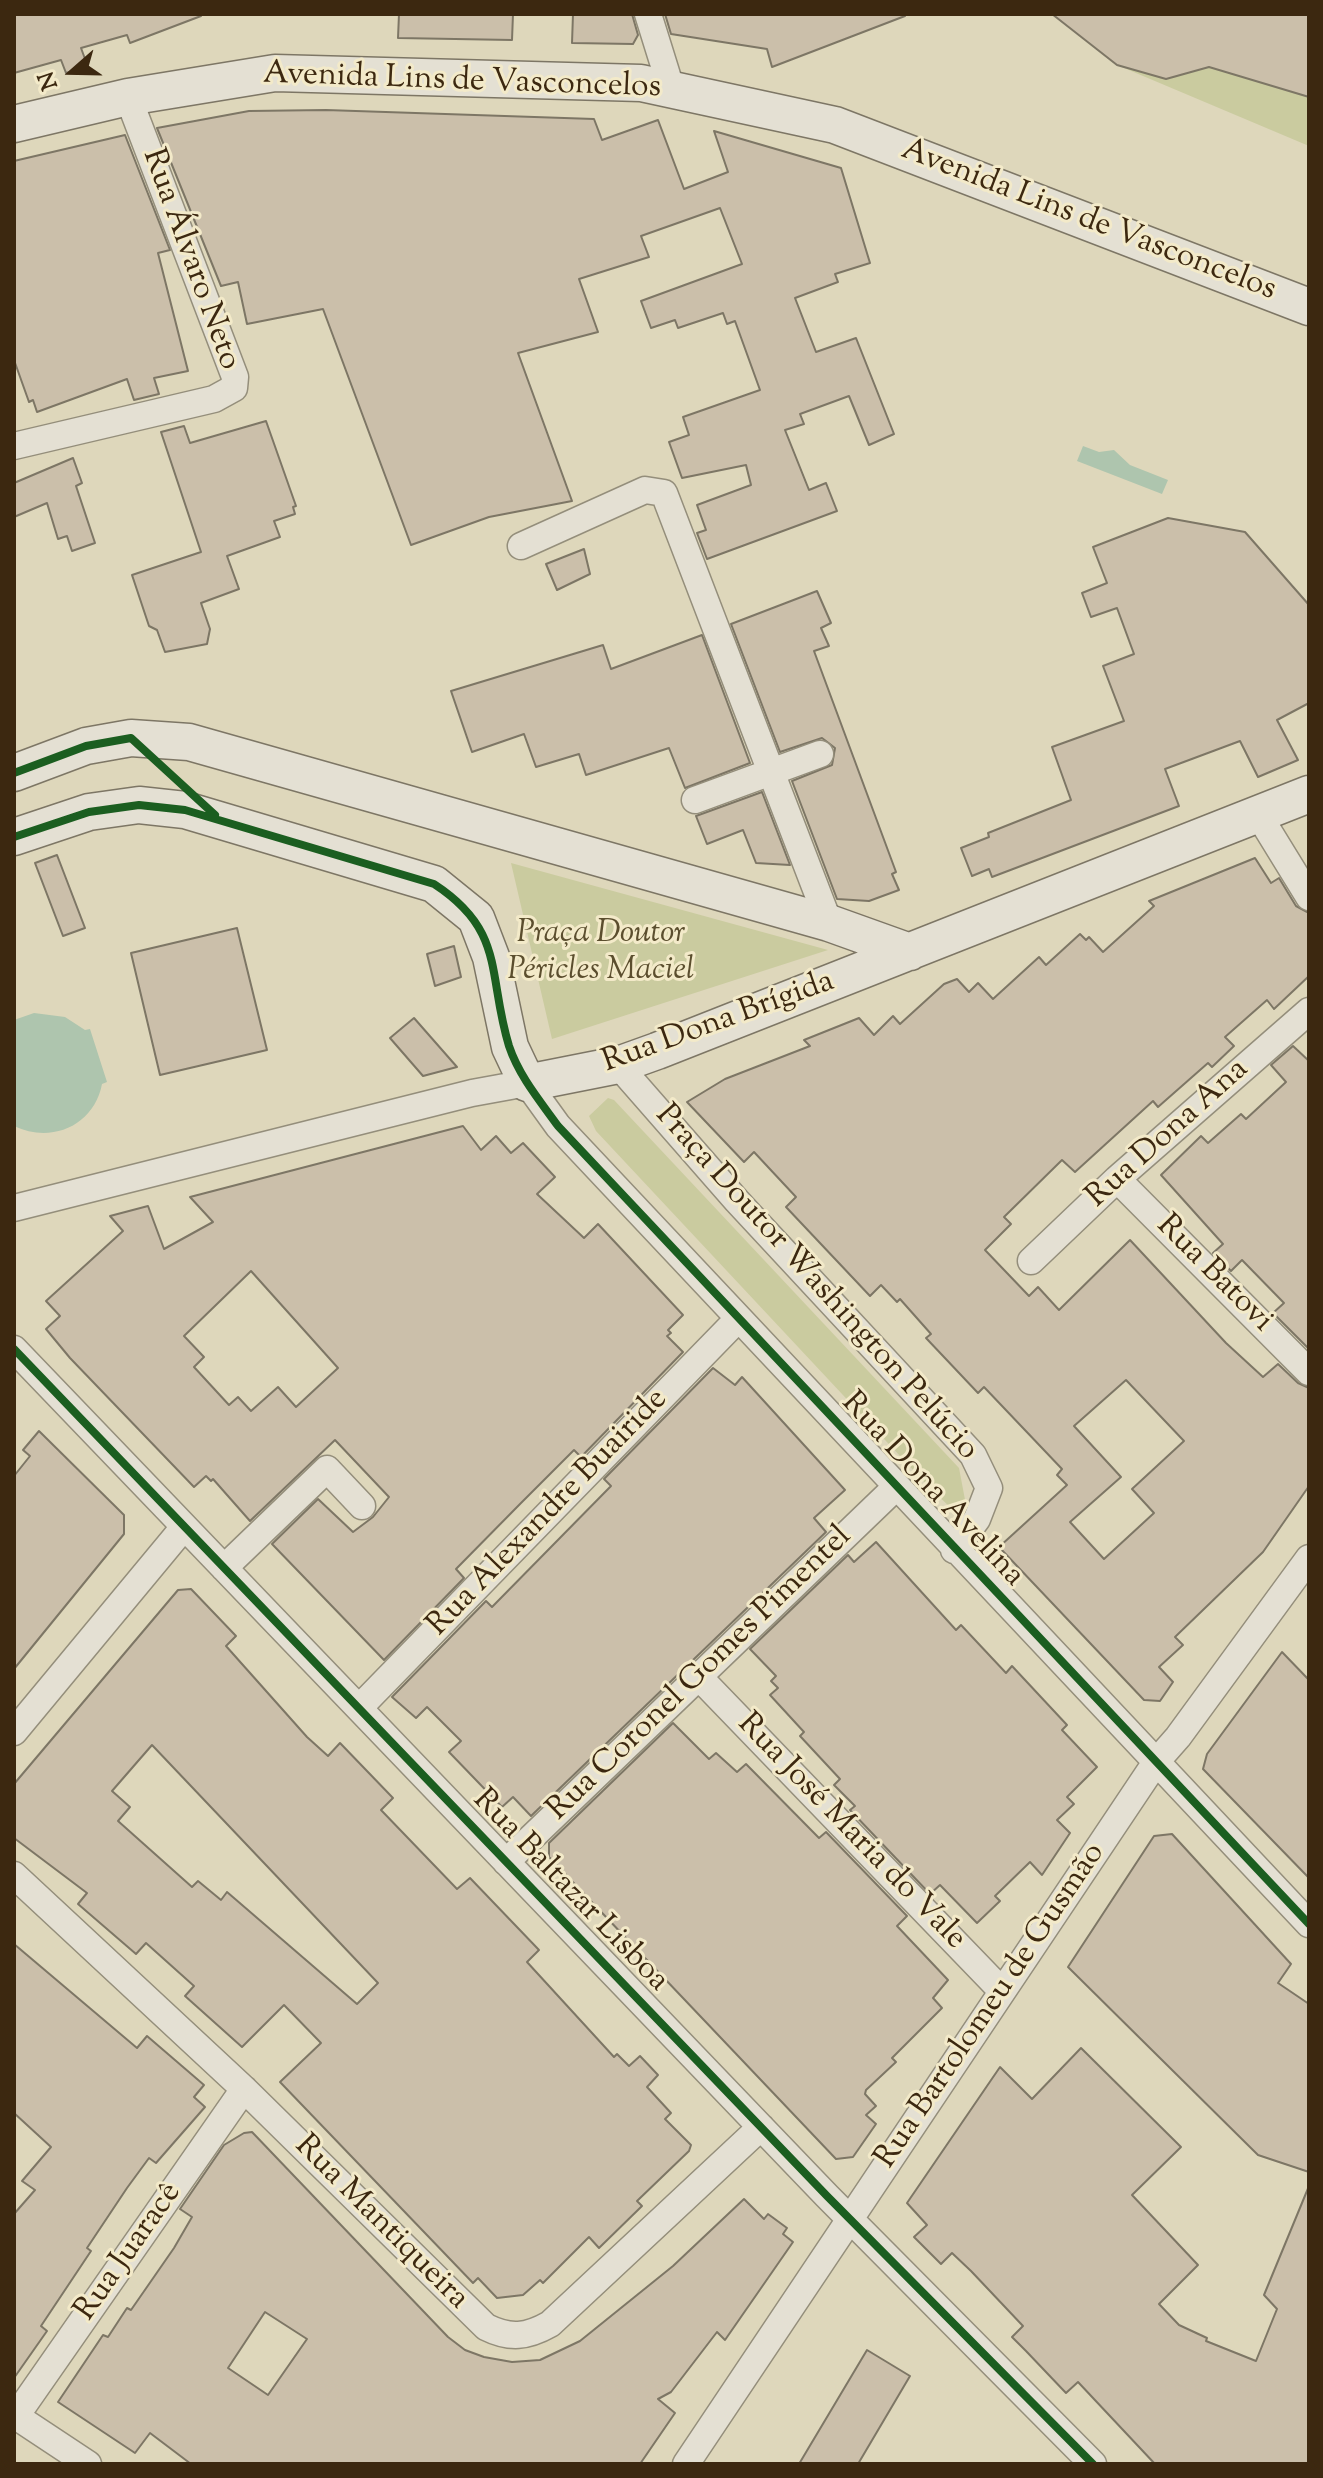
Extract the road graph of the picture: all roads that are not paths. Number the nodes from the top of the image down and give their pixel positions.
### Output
1 (648, 14) edge
2 (671, 88) junction
3 (128, 97) junction
4 (14, 124) edge
5 (1309, 307) edge
6 (14, 446) edge
7 (521, 546) dead end
8 (820, 754) dead end
9 (771, 772) junction
10 (14, 773) edge
11 (1309, 794) edge
12 (695, 800) dead end
13 (1258, 814) junction
14 (14, 837) edge
15 (1309, 897) edge
16 (829, 923) junction
17 (910, 952) junction
18 (1309, 1011) edge
19 (618, 1065) junction
20 (527, 1083) junction
21 (1117, 1179) junction
22 (14, 1208) edge
23 (1031, 1261) dead end
24 (738, 1319) junction
25 (14, 1349) edge
26 (1309, 1372) edge
27 (895, 1488) junction
28 (362, 1506) dead end
29 (184, 1527) junction
30 (954, 1550) junction
31 (1309, 1558) edge
32 (224, 1568) junction
33 (698, 1676) junction
34 (359, 1708) junction
35 (14, 1732) edge
36 (1156, 1762) junction
37 (506, 1862) junction
38 (14, 1875) edge
39 (1309, 1924) edge
40 (1001, 1990) junction
41 (244, 2089) junction
42 (761, 2127) junction
43 (850, 2219) junction
44 (15, 2415) edge
45 (88, 2464) edge
46 (686, 2464) edge
47 (1093, 2464) edge

1 - 2 street
2 - 3 street, Avenida Lins de Vasconcelos
2 - 5 street, Avenida Lins de Vasconcelos
3 - 4 street, Avenida Lins de Vasconcelos
3 - 6 street, Rua Álvaro Neto
7 - 9 street
8 - 9 street
9 - 12 street
9 - 16 street
10 - 16 street
11 - 13 street, Rua Dona Brígida
13 - 15 street
13 - 17 street, Rua Dona Brígida
14 - 20 street
16 - 17 street
17 - 19 street, Rua Dona Brígida
18 - 21 street, Rua Dona Ana
19 - 20 street, Rua Dona Brígida
19 - 30 street, Praça Doutor Washington Pelúcio
20 - 22 street, Rua Dona Brígida
20 - 24 street, Rua Dona Avelina
21 - 23 street, Rua Dona Ana
21 - 26 street, Rua Batovi
24 - 27 street, Rua Dona Avelina
24 - 34 street, Rua Alexandre Buairide
25 - 29 street, Rua Baltazar Lisboa
27 - 30 street, Rua Dona Avelina
27 - 33 street, Rua Coronel Gomes Pimentel
28 - 32 street
29 - 32 street, Rua Baltazar Lisboa
29 - 35 street
30 - 36 street, Rua Dona Avelina
31 - 36 street, Rua Bartolomeu de Gusmão
32 - 34 street, Rua Baltazar Lisboa
33 - 37 street, Rua Coronel Gomes Pimentel
33 - 40 street, Rua José Maria do Vale
34 - 37 street, Rua Baltazar Lisboa
36 - 39 street, Rua Dona Avelina
36 - 40 street, Rua Bartolomeu de Gusmão
37 - 42 street, Rua Baltazar Lisboa
38 - 41 street, Rua Mantiqueira
40 - 43 street, Rua Bartolomeu de Gusmão
41 - 42 street, Rua Mantiqueira
41 - 44 street, Rua Juaracê
42 - 43 street, Rua Baltazar Lisboa
43 - 46 street, Rua Bartolomeu de Gusmão
43 - 47 street, Rua Baltazar Lisboa
44 - 45 street

